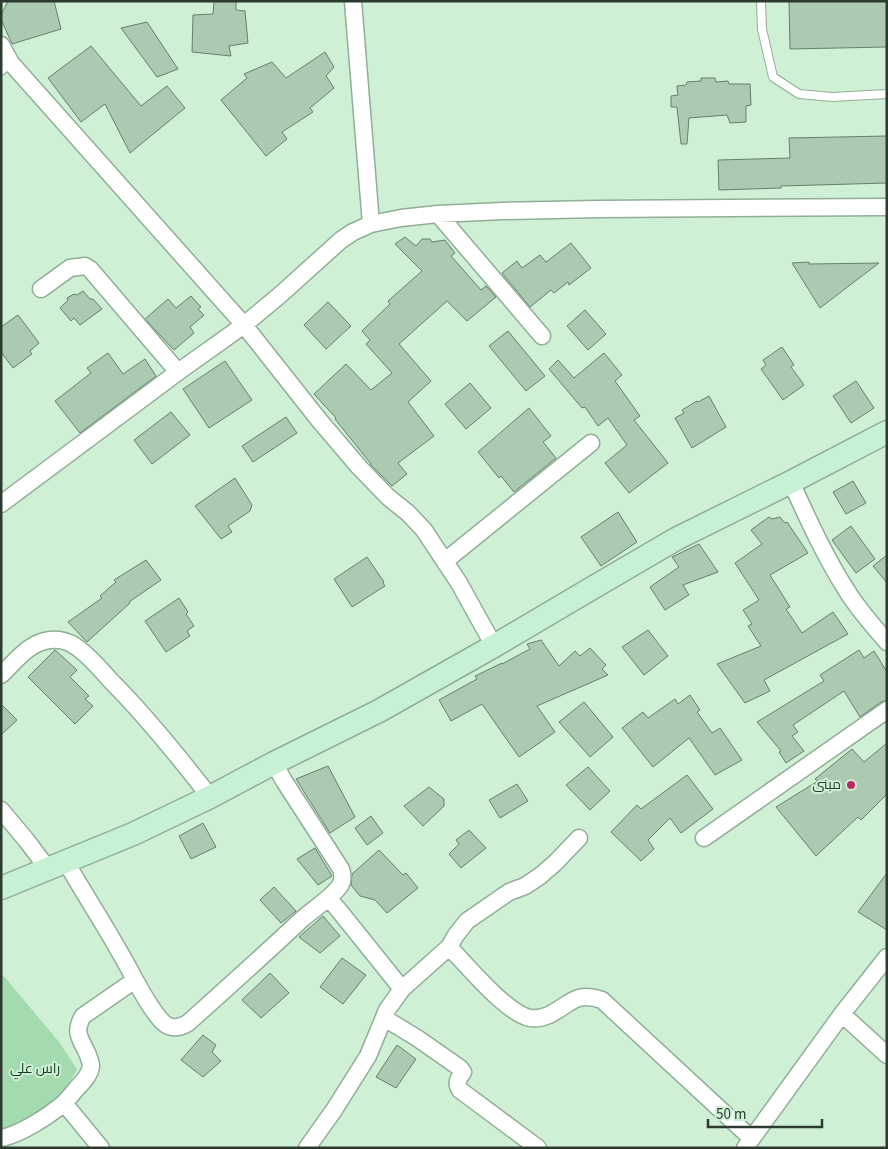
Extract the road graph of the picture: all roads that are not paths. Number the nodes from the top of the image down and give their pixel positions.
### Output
1 (353, 1) edge
2 (761, 1) edge
3 (1, 45) edge
4 (6, 67) edge
5 (887, 94) edge
6 (887, 207) edge
7 (438, 214) junction
8 (371, 224) junction
9 (41, 289) dead end
10 (244, 325) junction
11 (542, 336) dead end
12 (178, 372) junction
13 (887, 432) edge
14 (591, 443) dead end
15 (791, 482) junction
16 (1, 504) edge
17 (445, 561) junction
18 (887, 642) edge
19 (494, 646) junction
20 (1, 675) edge
21 (887, 710) edge
22 (274, 763) junction
23 (210, 797) junction
24 (1, 810) edge
25 (579, 838) dead end
26 (704, 838) dead end
27 (57, 866) junction
28 (1, 888) edge
29 (328, 898) junction
30 (449, 947) junction
31 (887, 957) edge
32 (135, 980) junction
33 (402, 989) junction
34 (842, 1014) junction
35 (384, 1018) junction
36 (887, 1055) edge
37 (64, 1103) junction
38 (1, 1138) edge
39 (748, 1143) edge
40 (101, 1148) edge
41 (307, 1148) edge
42 (538, 1148) edge

1 - 8 street
2 - 5 lane
3 - 4 street
4 - 10 street
6 - 7 street
7 - 8 street
7 - 11 street
8 - 10 street
9 - 12 street
10 - 12 street
10 - 17 street
12 - 16 street
13 - 15 street
14 - 17 street
15 - 18 street
15 - 19 street
17 - 19 street
19 - 22 street
20 - 23 street
21 - 26 street
22 - 23 street
22 - 29 street
23 - 27 street
24 - 27 street
25 - 30 street
27 - 28 street
27 - 32 street
29 - 32 street
29 - 33 street
30 - 33 street
30 - 39 street
31 - 34 street
32 - 37 street
33 - 35 street
34 - 36 street
34 - 39 street
35 - 41 street
35 - 42 street
37 - 38 street
37 - 40 street

